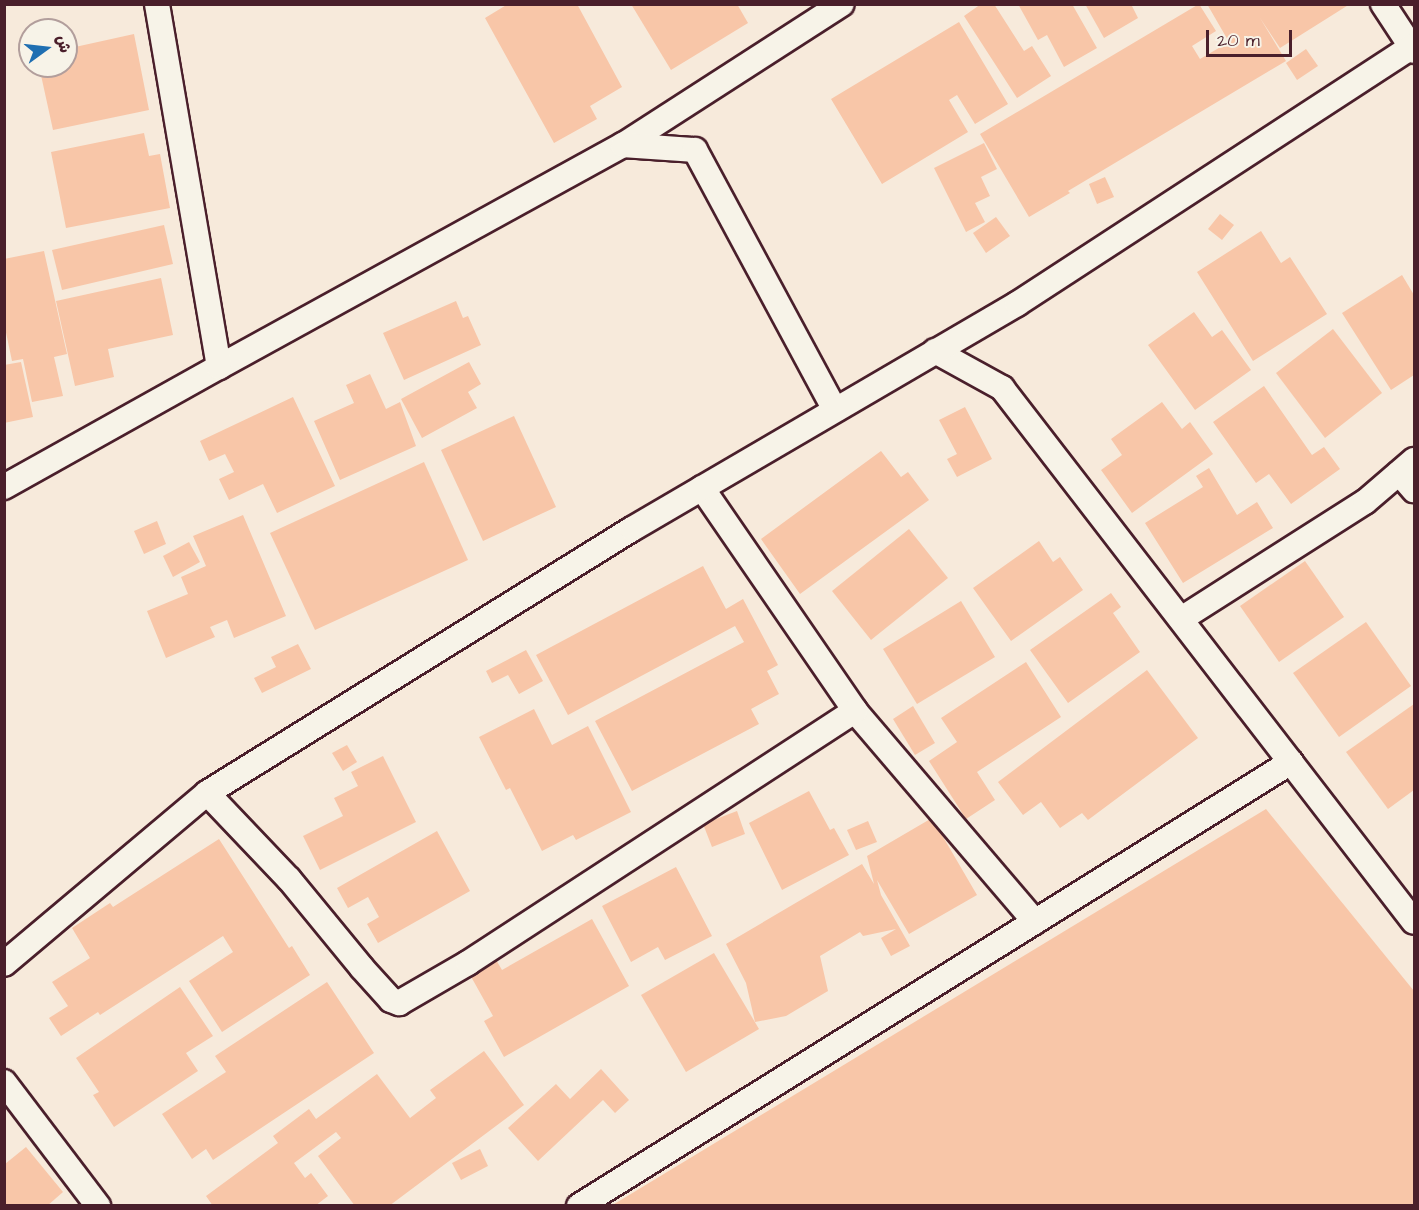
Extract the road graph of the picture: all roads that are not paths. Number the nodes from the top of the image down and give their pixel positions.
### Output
1 (842, 4) edge
2 (1383, 4) edge
3 (164, 8) edge
4 (1414, 48) edge
5 (623, 146) junction
6 (935, 351) junction
7 (219, 367) junction
8 (835, 410) junction
9 (1409, 475) edge
10 (4, 487) edge
11 (702, 488) junction
12 (1181, 619) junction
13 (855, 711) junction
14 (1291, 762) junction
15 (207, 793) junction
16 (1035, 922) junction
17 (1414, 922) edge
18 (4, 964) edge
19 (4, 1082) edge
20 (98, 1206) edge
21 (579, 1206) edge

1 - 5 street
2 - 4 street
3 - 7 street
4 - 6 street
5 - 7 street
5 - 8 street
6 - 8 street
6 - 12 street
7 - 10 street
8 - 11 street
9 - 12 street
11 - 13 street
11 - 15 street
12 - 14 street
13 - 15 street
13 - 16 street
14 - 16 street
14 - 17 street
15 - 18 street
16 - 21 street
19 - 20 street

